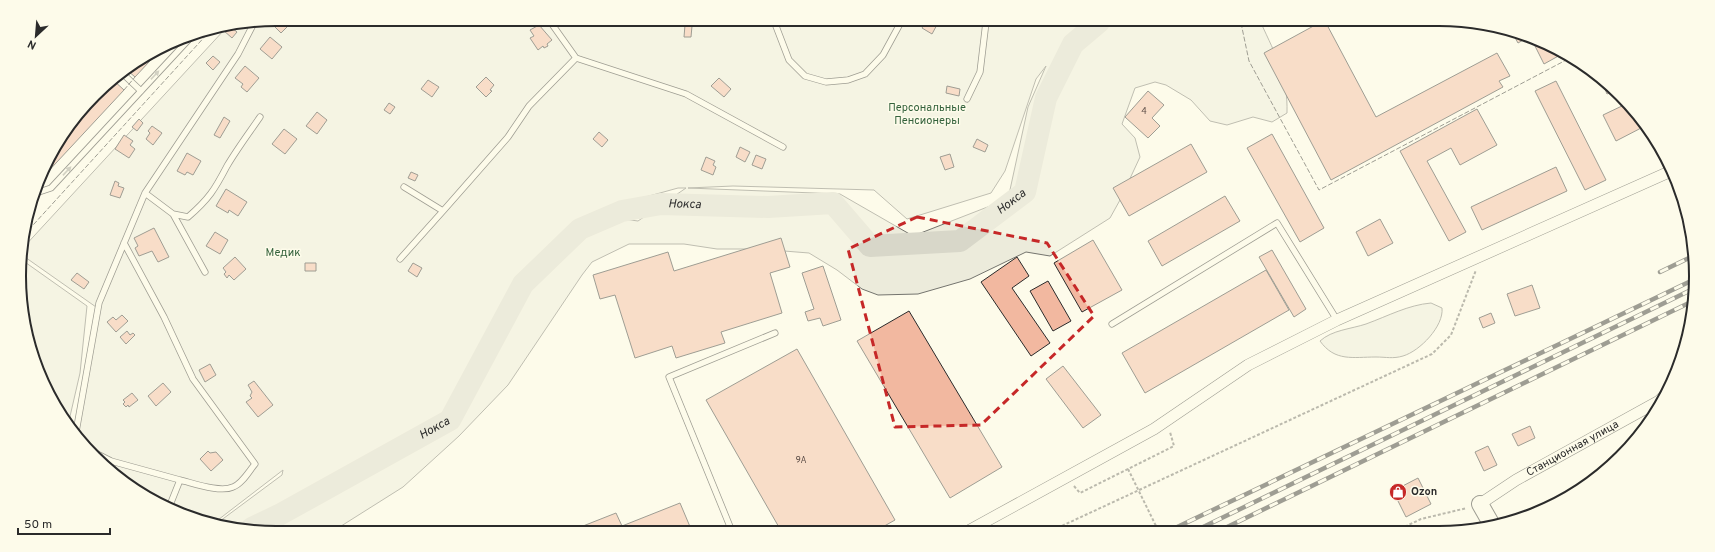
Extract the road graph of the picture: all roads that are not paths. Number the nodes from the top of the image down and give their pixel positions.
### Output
1 (553, 26) edge
2 (776, 26) edge
3 (899, 26) edge
4 (986, 26) edge
5 (252, 27) edge
6 (186, 43) edge
7 (576, 58) junction
8 (126, 77) edge
9 (141, 91) junction
10 (967, 99) dead end
11 (260, 117) dead end
12 (783, 147) dead end
13 (1667, 173) edge
14 (404, 187) dead end
15 (41, 191) edge
16 (145, 193) junction
17 (443, 211) junction
18 (173, 214) junction
19 (124, 244) junction
20 (400, 260) dead end
21 (205, 272) dead end
22 (1337, 320) junction
23 (1112, 324) dead end
24 (775, 333) dead end
25 (1654, 404) edge
26 (77, 427) edge
27 (103, 457) edge
28 (180, 480) junction
29 (171, 503) edge
30 (1480, 504) joint
31 (1490, 521) edge
32 (730, 526) edge
33 (977, 526) edge

1 - 7 lane
2 - 3 lane
4 - 10 lane
5 - 16 lane
9 -> 6 lane
7 - 12 lane
7 - 17 lane
8 - 9 lane
15 -> 9 lane
11 - 18 lane
13 - 22 street
14 - 17 lane
16 - 18 lane
16 - 19 lane
17 - 20 lane
18 - 21 lane
19 - 26 lane
19 - 28 lane
22 - 23 lane
22 - 33 street
24 - 32 lane
25 - 30 street, Станционная улица
27 - 28 lane
28 - 29 lane
30 - 31 street

